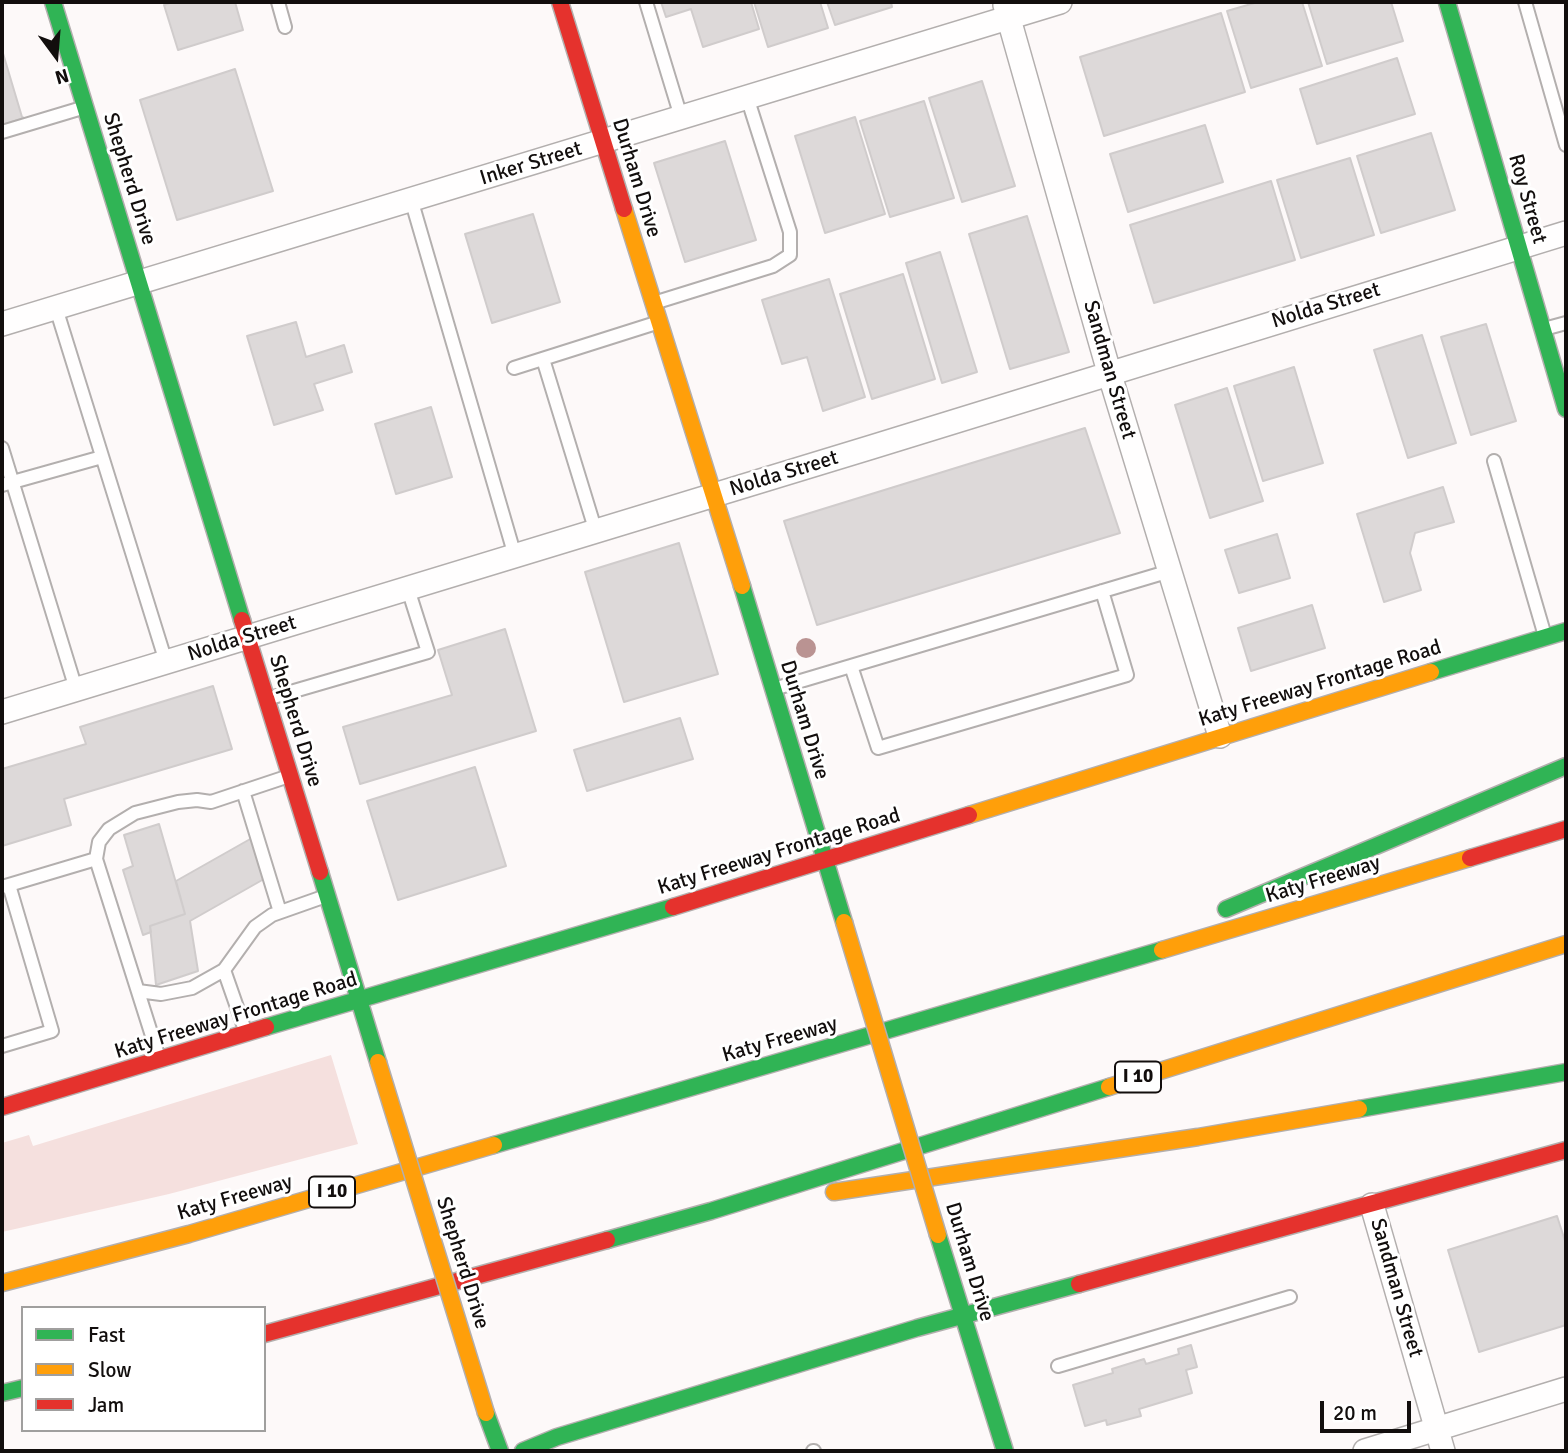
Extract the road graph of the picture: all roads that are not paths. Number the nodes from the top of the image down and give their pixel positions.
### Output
1 (53, 2) edge
2 (278, 2) edge
3 (560, 2) edge
4 (646, 2) edge
5 (1060, 2) edge
6 (1447, 2) edge
7 (1525, 2) edge
8 (1007, 9) edge
9 (285, 27) dead end
10 (747, 97) junction
11 (85, 107) junction
12 (681, 117) junction
13 (2, 132) edge
14 (603, 142) junction
15 (1566, 145) edge
16 (411, 199) junction
17 (1566, 233) edge
18 (1519, 248) junction
19 (139, 282) junction
20 (654, 303) junction
21 (56, 308) junction
22 (660, 322) junction
23 (1566, 323) edge
24 (2, 324) edge
25 (1544, 330) junction
26 (543, 359) junction
27 (514, 368) dead end
28 (1109, 372) junction
29 (1565, 400) edge
30 (2, 448) edge
31 (102, 457) junction
32 (1494, 461) dead end
33 (7, 484) edge
34 (714, 496) junction
35 (596, 532) junction
36 (515, 556) junction
37 (1170, 571) junction
38 (408, 589) junction
39 (1102, 591) junction
40 (1566, 631) edge
41 (1546, 637) junction
42 (248, 638) junction
43 (166, 662) junction
44 (851, 666) junction
45 (773, 689) junction
46 (76, 690) junction
47 (267, 699) junction
48 (2, 712) edge
49 (1220, 736) junction
50 (1566, 766) edge
51 (290, 776) junction
52 (243, 791) junction
53 (1566, 829) edge
54 (96, 859) junction
55 (825, 861) junction
56 (5, 886) edge
57 (327, 896) junction
58 (280, 912) junction
59 (1210, 915) dead end
60 (1185, 926) dead end
61 (1566, 944) edge
62 (224, 970) junction
63 (1031, 989) junction
64 (138, 991) junction
65 (359, 1001) junction
66 (246, 1034) junction
67 (2, 1046) edge
68 (159, 1060) junction
69 (1566, 1072) edge
70 (2, 1107) edge
71 (1566, 1150) edge
72 (1372, 1205) junction
73 (711, 1211) junction
74 (2, 1283) edge
75 (1290, 1297) dead end
76 (963, 1316) junction
77 (266, 1333) edge
78 (1058, 1366) dead end
79 (21, 1388) edge
80 (1566, 1389) edge
81 (2, 1393) edge
82 (1437, 1429) junction
83 (500, 1451) edge
84 (523, 1451) edge
85 (1005, 1451) edge
86 (1365, 1451) edge
87 (1443, 1451) edge

1 - 11 main road, Shepherd Drive
2 - 9 lane
3 - 14 main road, Durham Drive
4 - 12 lane
5 - 8 street, Inker Street
6 - 18 main road, Roy Street
7 - 15 lane
8 - 10 street, Inker Street
8 - 28 street, Sandman Street
10 - 12 street, Inker Street
10 - 20 lane
11 - 13 lane
11 - 19 main road, Shepherd Drive
12 - 14 street, Inker Street
14 - 16 street, Inker Street
14 - 20 main road, Durham Drive
16 - 19 street, Inker Street
16 - 36 lane
17 - 18 street, Nolda Street
18 - 25 main road, Roy Street
18 - 28 street, Nolda Street
19 - 21 street, Inker Street
19 - 42 main road, Shepherd Drive
20 - 22 main road, Durham Drive
21 - 24 street, Inker Street
21 - 31 lane
22 - 26 lane
22 - 34 main road, Durham Drive
23 - 25 lane
25 - 29 main road, Roy Street
26 - 27 lane
26 - 35 lane
28 - 34 street, Nolda Street
28 - 37 street, Sandman Street
30 - 33 lane
31 - 33 lane
31 - 43 lane
32 - 41 lane
33 - 46 lane
34 - 35 street, Nolda Street
34 - 45 main road, Durham Drive
35 - 36 street, Nolda Street
36 - 38 street, Nolda Street
37 - 39 lane
37 - 49 street, Sandman Street
38 - 42 street, Nolda Street
38 - 47 lane
39 - 44 lane
39 - 44 lane
40 - 41 main road, Katy Freeway Frontage Road
41 - 49 main road, Katy Freeway Frontage Road
42 - 43 street, Nolda Street
42 - 47 main road, Shepherd Drive
43 - 46 street, Nolda Street
44 - 45 lane
45 - 55 main road, Durham Drive
46 - 48 street, Nolda Street
47 - 51 main road, Shepherd Drive
49 - 55 main road, Katy Freeway Frontage Road
50 - 59 main road
51 - 52 lane
51 - 57 main road, Shepherd Drive
52 - 54 lane
52 - 58 lane
53 - 63 main road, Katy Freeway / I 10
54 - 56 lane
54 - 64 lane
55 - 65 main road, Katy Freeway Frontage Road
55 - 76 main road, Durham Drive, bridge
56 - 67 lane
57 - 58 lane
57 - 65 main road, Shepherd Drive
58 - 62 lane
60 - 63 main road
61 - 73 main road, I 10
62 - 64 lane
62 - 66 lane
63 - 74 main road, Katy Freeway / I 10
64 - 68 lane
65 - 66 main road, Katy Freeway Frontage Road
65 - 83 main road, Shepherd Drive, bridge
66 - 68 main road, Katy Freeway Frontage Road
68 - 70 main road, Katy Freeway Frontage Road
69 - 73 main road
71 - 72 main road
72 - 76 main road
72 - 82 street, Sandman Street
73 - 77 main road, I 10
75 - 78 lane
76 - 84 main road
76 - 85 main road, Durham Drive
79 - 81 main road
80 - 82 street
82 - 86 street
82 - 87 street, Sandman Street

